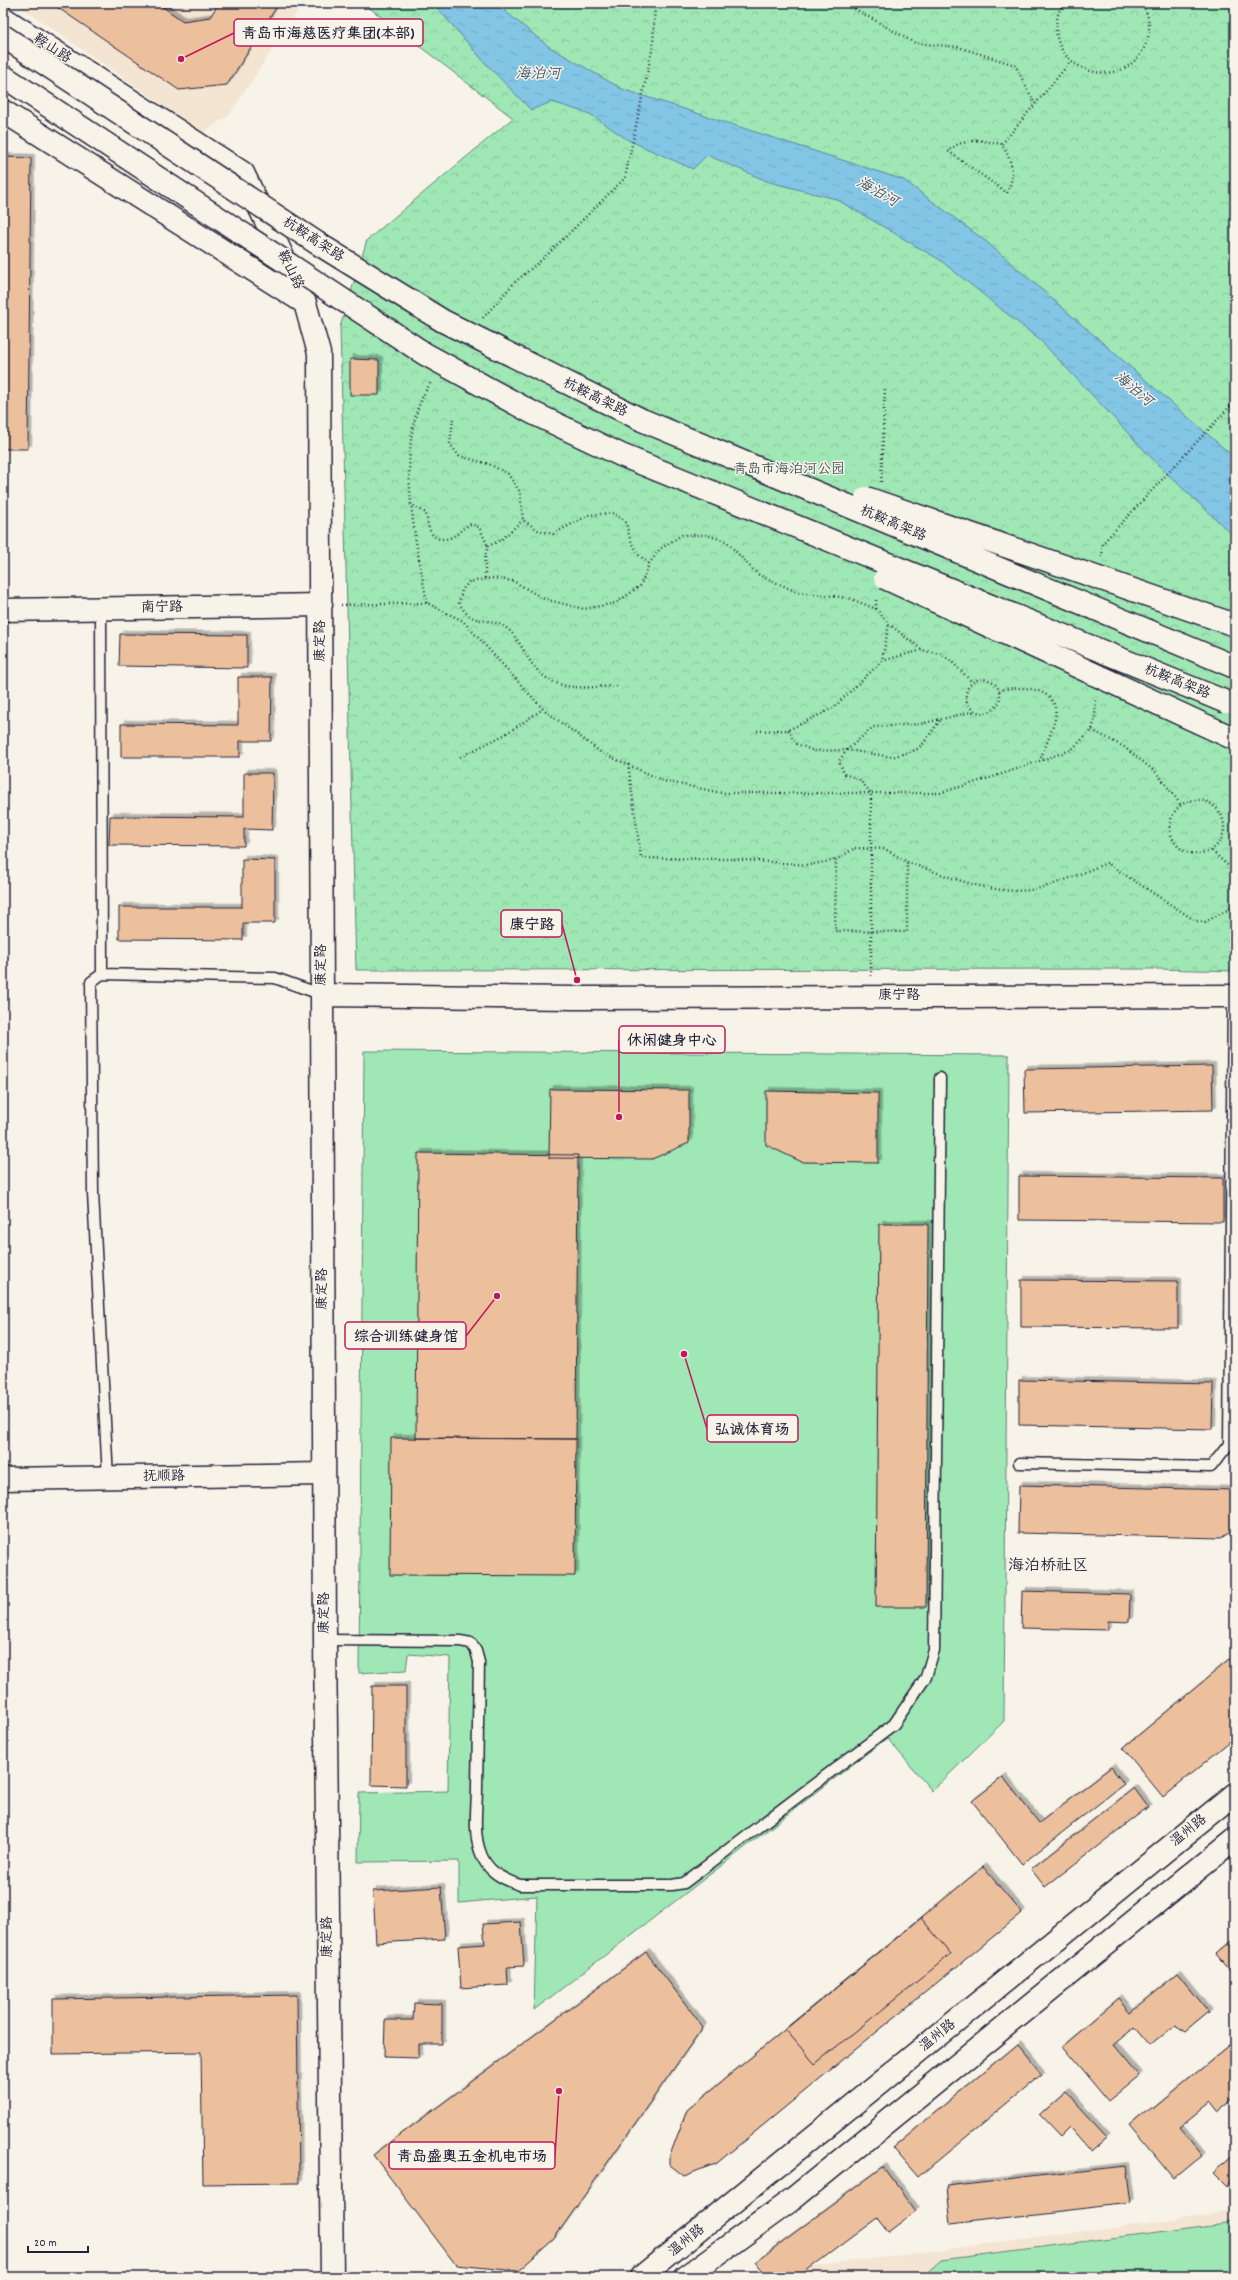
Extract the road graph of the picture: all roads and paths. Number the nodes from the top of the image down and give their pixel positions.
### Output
1 (655, 3) edge
2 (844, 3) edge
3 (1063, 3) edge
4 (1142, 3) edge
5 (3, 18) edge
6 (3, 36) edge
7 (1071, 61) junction
8 (3, 76) edge
9 (1035, 104) junction
10 (3, 111) edge
11 (1002, 144) junction
12 (625, 178) dead end
13 (306, 303) junction
14 (1235, 401) edge
15 (453, 419) dead end
16 (642, 420) junction
17 (621, 455) junction
18 (1162, 480) dead end
19 (410, 504) dead end
20 (523, 520) junction
21 (488, 546) junction
22 (649, 564) junction
23 (485, 578) junction
24 (321, 605) junction
25 (101, 609) junction
26 (3, 610) edge
27 (889, 624) junction
28 (1235, 625) edge
29 (922, 650) junction
30 (882, 661) junction
31 (1235, 667) edge
32 (972, 682) junction
33 (617, 686) dead end
34 (999, 690) junction
35 (1226, 702) dead end
36 (543, 709) junction
37 (976, 711) junction
38 (942, 719) junction
39 (788, 730) junction
40 (1092, 730) dead end
41 (757, 731) dead end
42 (1235, 740) edge
43 (847, 750) junction
44 (460, 757) dead end
45 (1040, 761) dead end
46 (628, 764) junction
47 (871, 792) junction
48 (1181, 805) junction
49 (871, 848) junction
50 (1212, 851) junction
51 (836, 860) junction
52 (907, 862) junction
53 (1235, 872) edge
54 (1235, 906) edge
55 (871, 931) junction
56 (102, 974) junction
57 (323, 995) junction
58 (871, 996) junction
59 (1234, 996) edge
60 (940, 1078) dead end
61 (1019, 1463) dead end
62 (324, 1474) junction
63 (108, 1478) junction
64 (3, 1479) edge
65 (325, 1640) junction
66 (1235, 1794) edge
67 (1235, 1839) edge
68 (332, 2277) edge
69 (641, 2277) edge
70 (686, 2277) edge

1 - 12 path
2 - 9 path
3 - 7 path
4 - 7 path
5 - 13 main road, 鞍山路
6 - 16 main road, 杭鞍高架路, bridge
7 - 9 path
8 - 17 main road, 杭鞍高架路, bridge
9 - 11 path
10 - 13 main road, 鞍山路
11 - 11 path
13 - 24 main road, 康定路
14 - 18 path
15 - 20 path
16 - 28 main road, bridge
16 - 31 main road, 杭鞍高架路, bridge
17 - 35 main road, 杭鞍高架路, bridge
17 - 42 main road, bridge
19 - 21 path
20 - 21 path
20 - 22 path
21 - 23 path
22 - 23 path
22 - 27 path
23 - 33 path
24 - 25 main road, 南宁路
24 - 36 path
24 - 57 main road, 康定路
25 - 26 main road, 南宁路
25 - 56 lane
27 - 29 path
27 - 30 path
29 - 30 path
29 - 32 path
30 - 39 path
32 - 34 path
32 - 37 path
34 - 37 path
34 - 45 path
36 - 44 path
36 - 46 path
37 - 38 path
38 - 43 path
38 - 43 path
39 - 41 path
39 - 43 path
40 - 48 path
43 - 47 path
46 - 47 path
46 - 51 path
47 - 49 path
48 - 50 path
48 - 50 path
49 - 51 path
49 - 52 path
49 - 55 path
50 - 53 path
51 - 55 path
52 - 54 path
52 - 55 path
55 - 58 path
56 - 57 lane
56 - 63 lane
57 - 58 main road, 康宁路
57 - 62 main road, 康定路
58 - 59 main road, 康宁路
59 - 61 lane
60 - 65 lane
62 - 63 main road, 抚顺路
62 - 65 main road, 康定路
63 - 64 main road, 抚顺路
65 - 68 main road, 康定路
66 - 69 main road, 温州路
67 - 70 main road, 温州路

